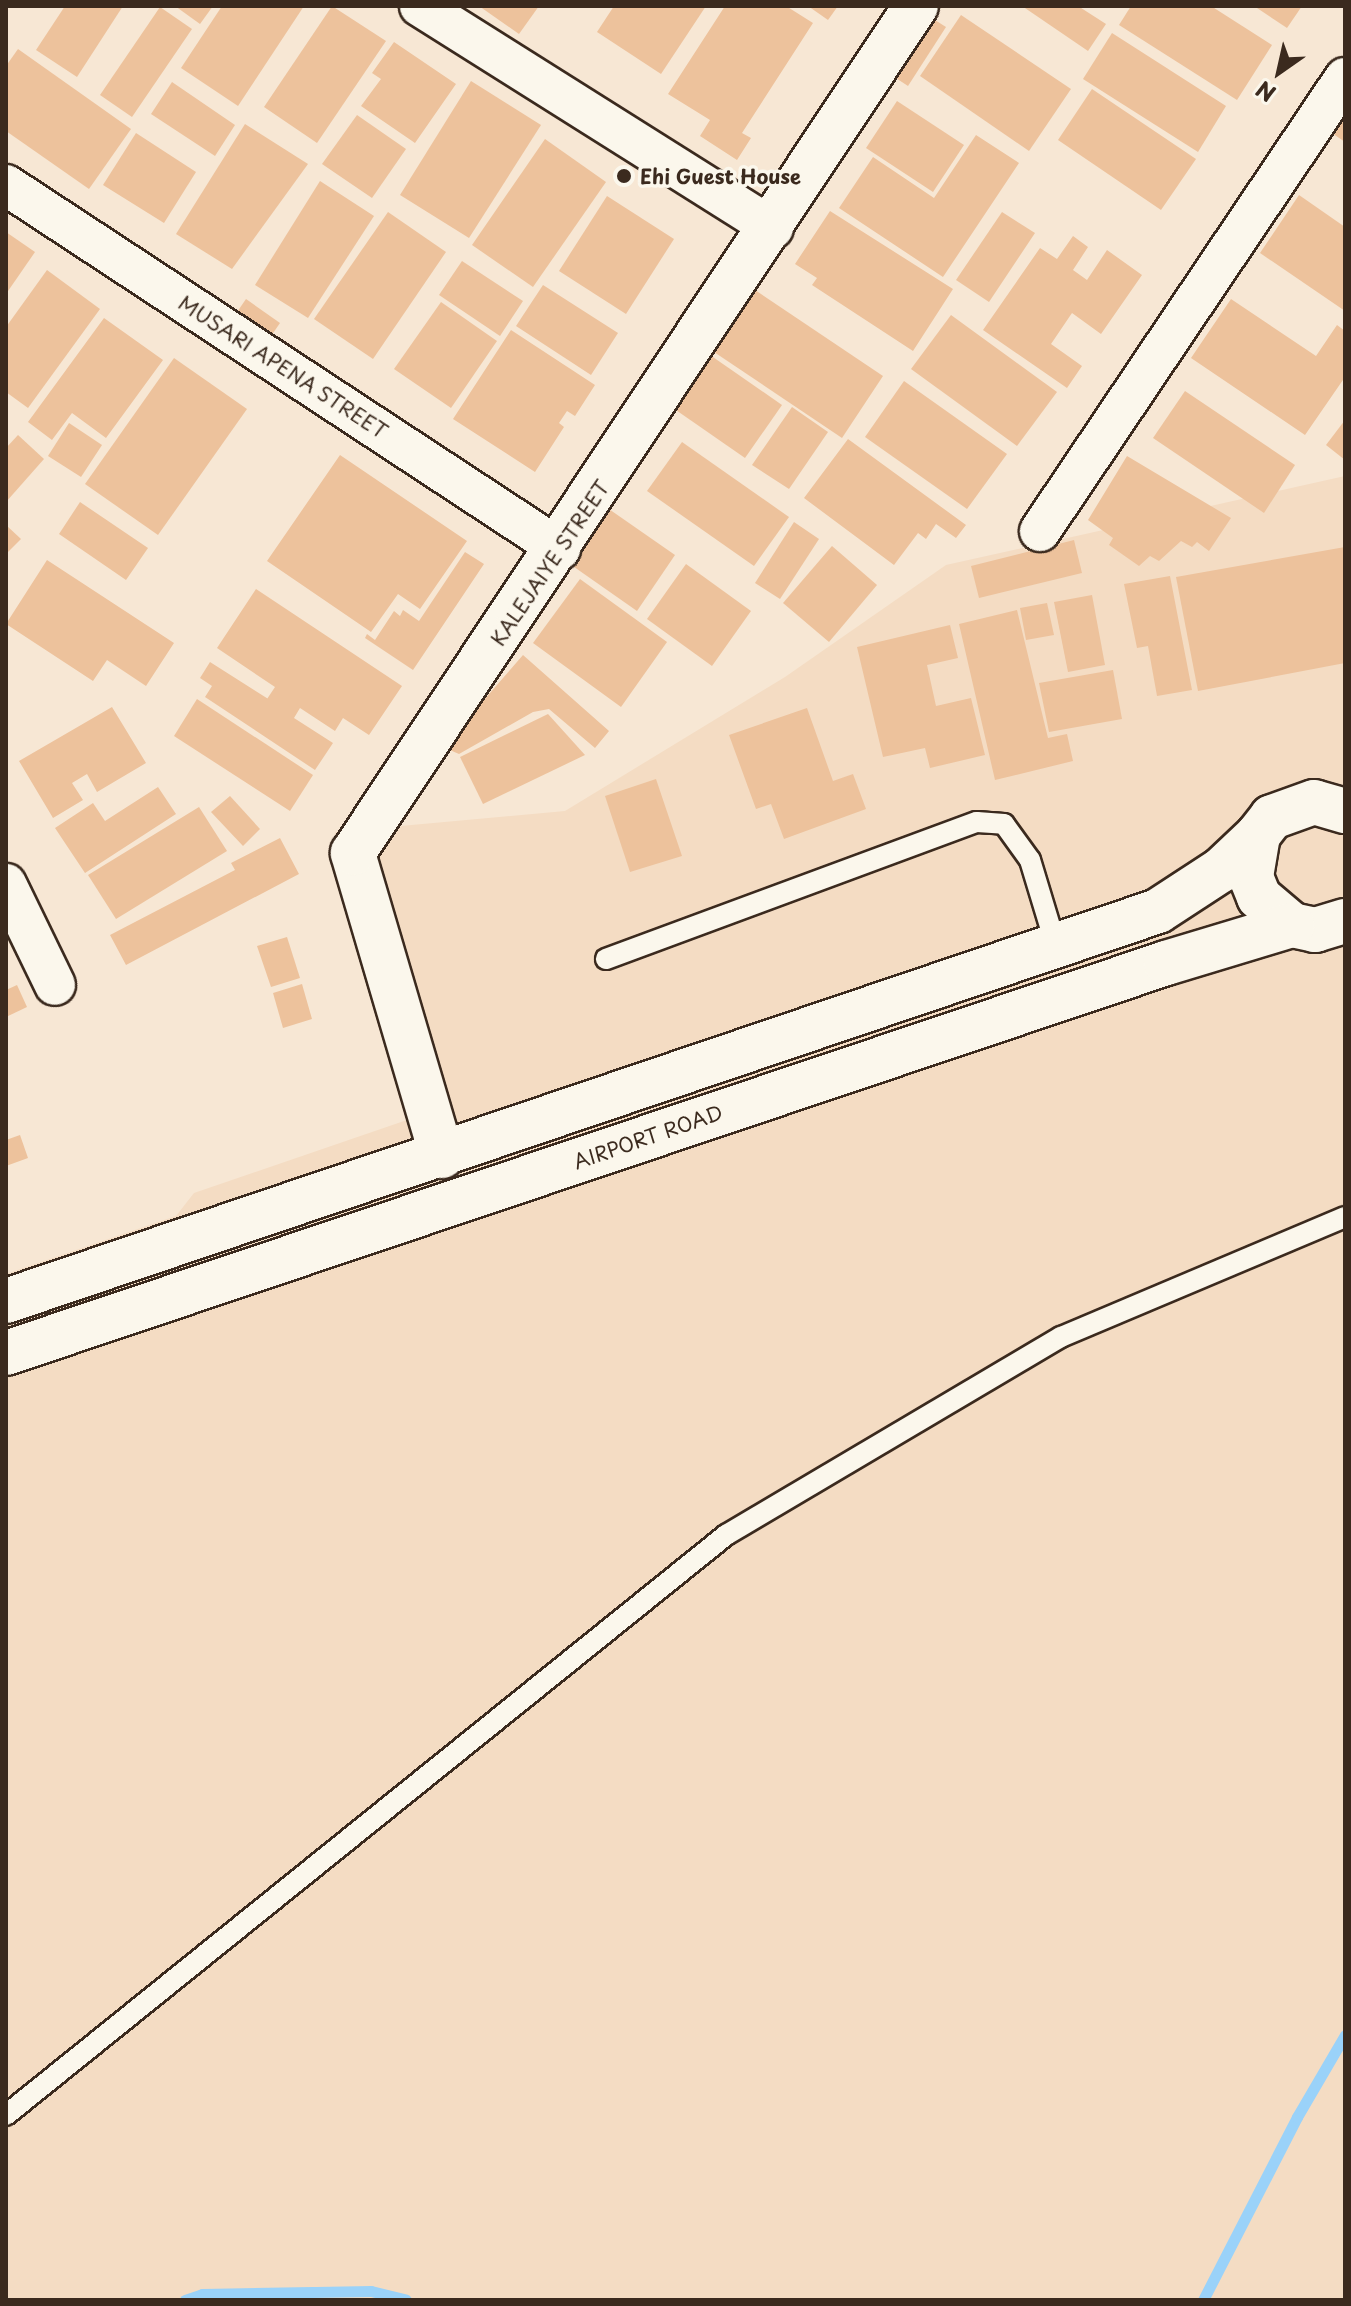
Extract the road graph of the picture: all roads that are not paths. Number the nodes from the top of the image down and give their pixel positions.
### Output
1 (420, 6) edge
2 (916, 6) edge
3 (1345, 78) edge
4 (6, 185) edge
5 (773, 228) junction
6 (1040, 531) dead end
7 (560, 549) junction
8 (1342, 807) edge
9 (1258, 835) junction
10 (6, 884) edge
11 (1345, 921) edge
12 (1292, 925) junction
13 (1056, 946) junction
14 (606, 959) dead end
15 (55, 985) dead end
16 (442, 1156) junction
17 (1345, 1217) edge
18 (6, 1301) edge
19 (6, 1353) edge
20 (6, 2115) edge

1 - 5 street
2 - 5 main road, KALEJAIYE STREET
3 - 6 street
4 - 7 street, MUSARI APENA STREET
5 - 7 main road, KALEJAIYE STREET
7 - 16 main road, KALEJAIYE STREET
8 - 9 main road
9 - 12 main road
9 - 13 main road
10 - 15 street
11 - 12 main road, AIRPORT ROAD
12 - 19 main road, AIRPORT ROAD
13 - 14 lane
13 - 16 main road
16 - 18 main road
17 - 20 lane

